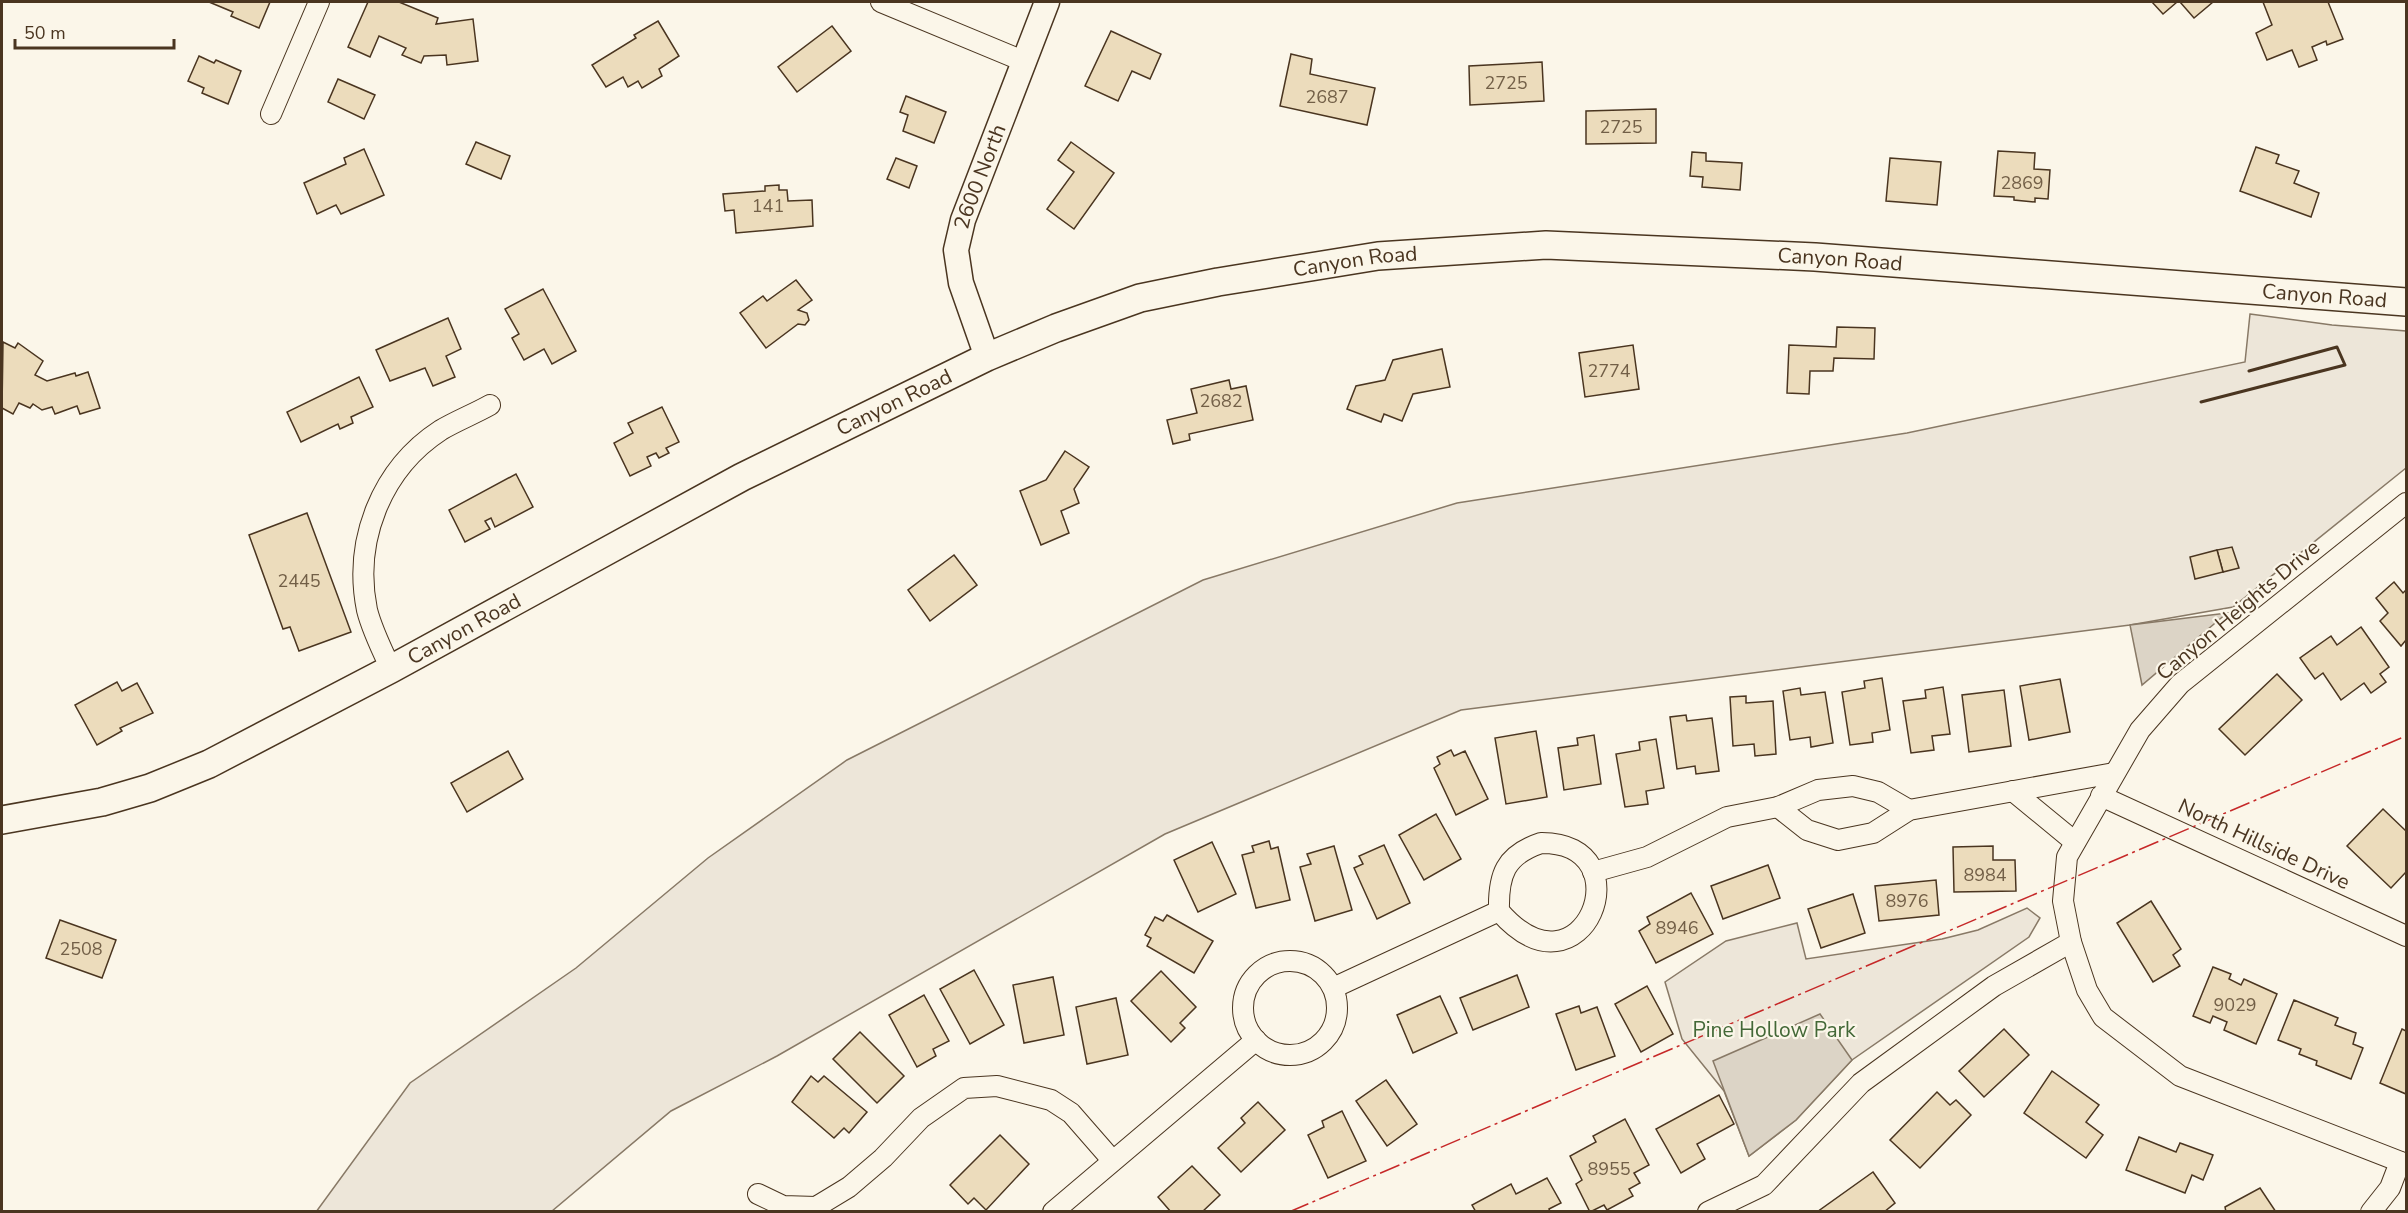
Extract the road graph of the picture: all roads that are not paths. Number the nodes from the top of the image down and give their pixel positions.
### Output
1 (319, 2) edge
2 (881, 2) edge
3 (1047, 2) edge
4 (1023, 61) junction
5 (271, 114) dead end
6 (2406, 302) edge
7 (987, 357) junction
8 (490, 405) dead end
9 (2406, 503) edge
10 (391, 669) junction
11 (2114, 773) junction
12 (2013, 791) junction
13 (2101, 796) junction
14 (1778, 807) junction
15 (1909, 810) junction
16 (2, 820) edge
17 (2075, 842) junction
18 (1593, 872) junction
19 (1499, 911) junction
20 (2406, 936) edge
21 (2071, 942) junction
22 (1333, 988) junction
23 (1256, 1040) junction
24 (1112, 1160) junction
25 (2403, 1163) edge
26 (758, 1194) dead end
27 (1053, 1212) edge
28 (1708, 1212) edge
29 (2371, 1212) edge

1 - 5 street
2 - 4 street
3 - 4 street, 2600 North
4 - 7 street, 2600 North
6 - 7 main road, Canyon Road
7 - 10 main road, Canyon Road
8 - 10 street, Canyon Road
9 - 11 street, Canyon Heights Drive
10 - 16 main road, Canyon Road
11 - 12 street
11 - 13 street, Canyon Heights Drive
12 - 15 street
12 - 17 street
13 - 17 street, Canyon Heights Drive
13 - 20 street, North Hillside Drive
14 - 15 street
14 - 15 street
14 - 18 street
17 - 21 street, Canyon Heights Drive
18 - 19 street
18 - 19 street
19 - 22 street
21 - 25 street, Canyon Heights Drive
21 - 28 street
22 - 23 street
22 - 23 street
23 - 24 street
24 - 26 street
24 - 27 street
25 - 29 street

